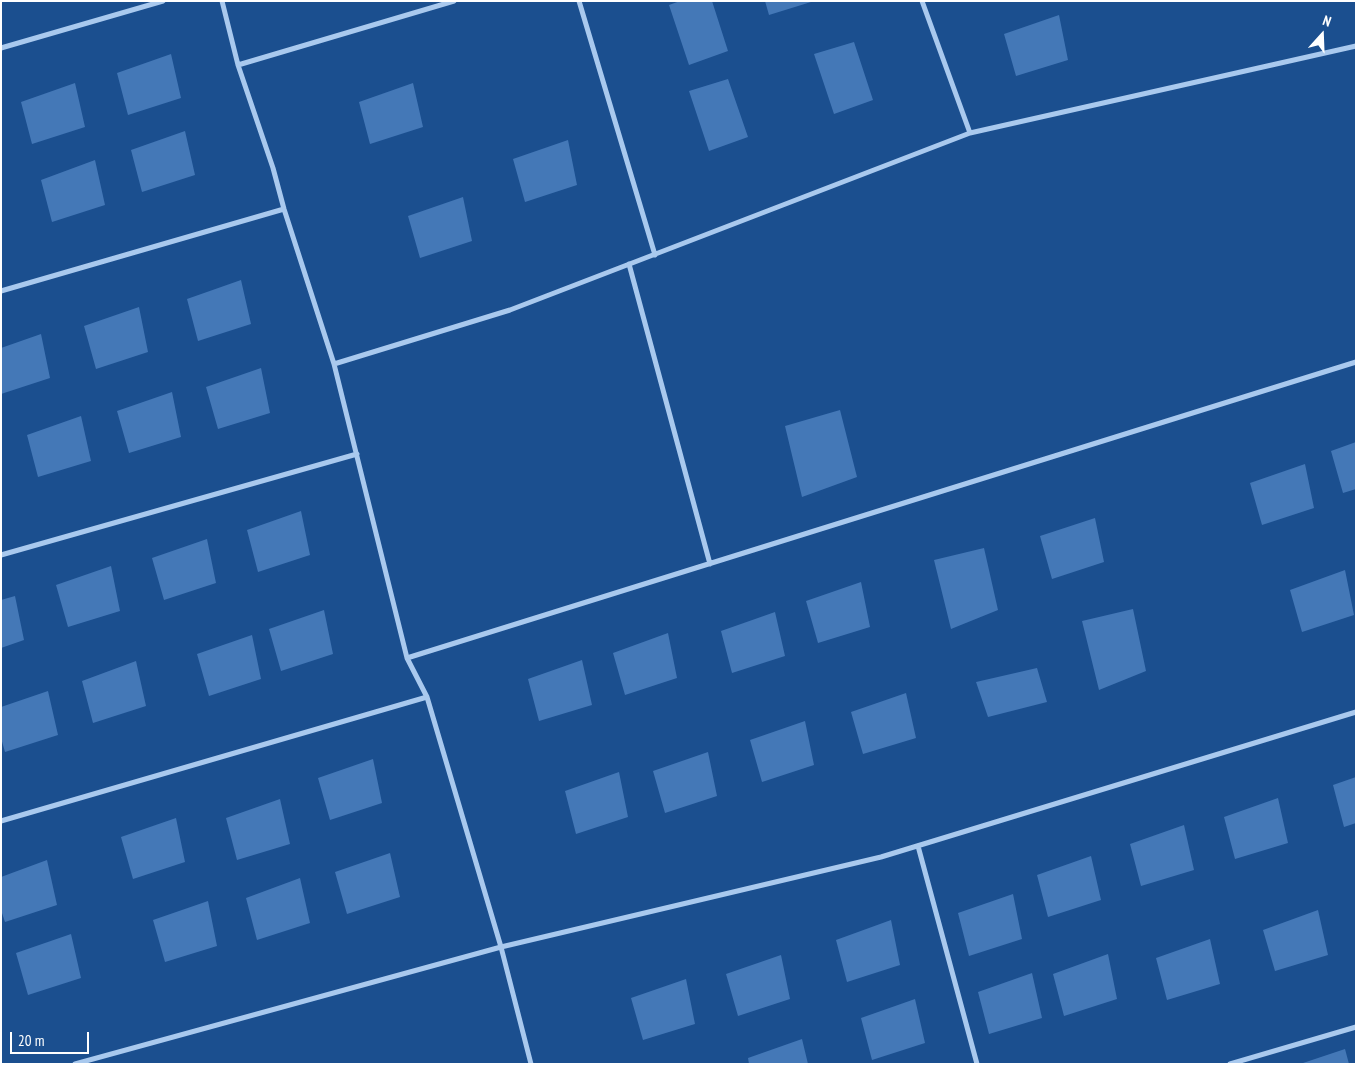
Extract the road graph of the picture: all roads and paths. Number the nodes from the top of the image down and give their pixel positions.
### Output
1 (162, 1) edge
2 (222, 1) edge
3 (454, 1) edge
4 (579, 1) edge
5 (922, 1) edge
6 (1356, 46) edge
7 (1, 48) edge
8 (238, 65) junction
9 (970, 133) junction
10 (284, 209) junction
11 (655, 255) junction
12 (630, 264) junction
13 (1, 291) edge
14 (1356, 362) edge
15 (334, 364) junction
16 (357, 454) junction
17 (1, 555) edge
18 (710, 564) junction
19 (407, 658) junction
20 (427, 697) junction
21 (1356, 712) edge
22 (1, 821) edge
23 (918, 846) junction
24 (500, 947) junction
25 (1356, 1027) edge
26 (75, 1064) edge
27 (531, 1064) edge
28 (977, 1064) edge
29 (1230, 1064) edge

1 - 7 street
2 - 8 street
3 - 8 street
4 - 11 street
5 - 9 street
6 - 9 street
8 - 10 street
9 - 11 street
10 - 13 street
10 - 15 street
11 - 12 street
12 - 15 street
12 - 18 street
14 - 18 street
15 - 16 street
16 - 17 street
16 - 19 street
18 - 19 street
19 - 20 street
20 - 22 street
20 - 24 street
21 - 23 street
23 - 24 street
23 - 28 street
24 - 26 street
24 - 27 street
25 - 29 street

